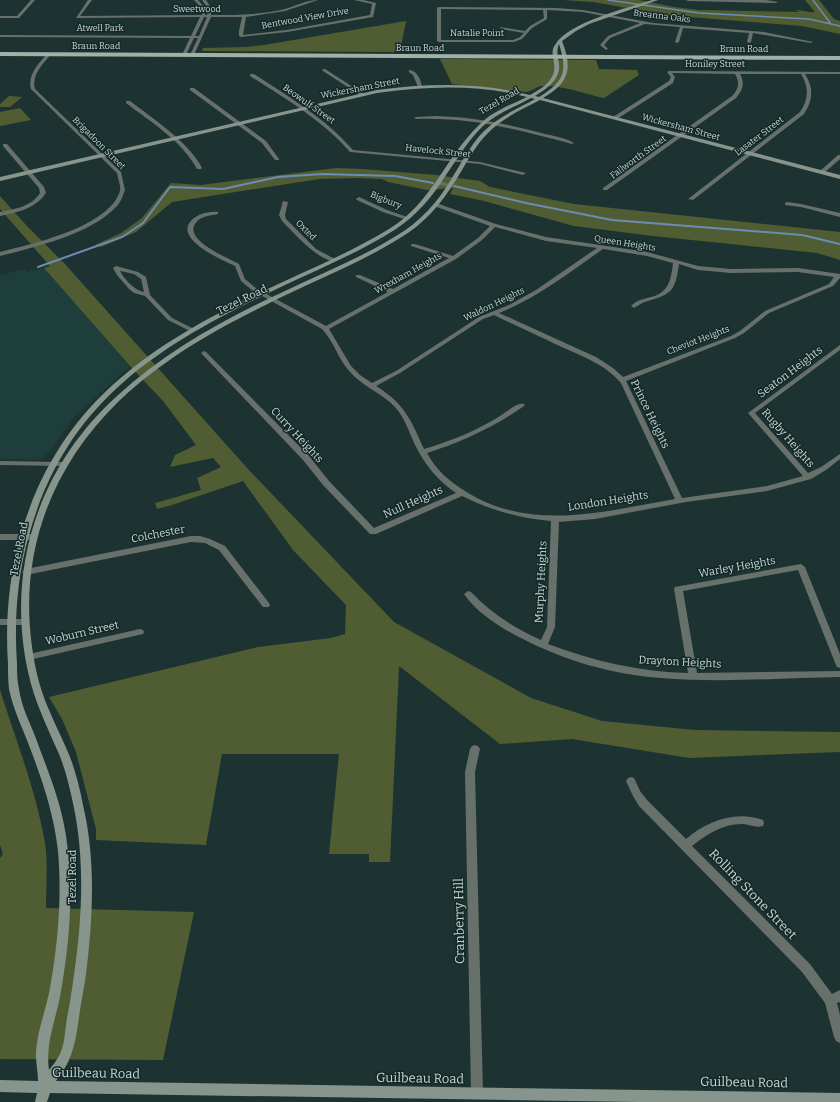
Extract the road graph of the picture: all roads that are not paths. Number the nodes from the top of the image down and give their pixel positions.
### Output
1 (33, 0) edge
2 (90, 0) edge
3 (196, 0) edge
4 (204, 0) edge
5 (316, 0) edge
6 (356, 0) edge
7 (656, 0) edge
8 (688, 0) edge
9 (776, 2) dead end
10 (545, 9) junction
11 (610, 15) junction
12 (244, 16) junction
13 (0, 17) edge
14 (203, 17) junction
15 (209, 17) junction
16 (644, 23) junction
17 (682, 26) junction
18 (501, 28) dead end
19 (526, 32) junction
20 (751, 32) junction
21 (0, 36) edge
22 (193, 37) junction
23 (200, 37) junction
24 (439, 41) joint
25 (560, 42) junction
26 (677, 42) dead end
27 (749, 42) dead end
28 (812, 42) dead end
29 (606, 49) dead end
30 (0, 54) edge
31 (49, 54) junction
32 (184, 55) junction
33 (192, 55) junction
34 (556, 57) junction
35 (566, 57) junction
36 (840, 58) edge
37 (324, 70) dead end
38 (411, 71) dead end
39 (737, 72) junction
40 (802, 73) junction
41 (840, 73) edge
42 (252, 75) dead end
43 (420, 86) junction
44 (192, 89) dead end
45 (362, 94) junction
46 (531, 96) junction
47 (540, 99) junction
48 (128, 102) dead end
49 (302, 108) junction
50 (416, 118) dead end
51 (615, 118) junction
52 (485, 121) junction
53 (239, 122) junction
54 (495, 123) junction
55 (681, 136) junction
56 (172, 138) junction
57 (572, 143) dead end
58 (5, 145) dead end
59 (352, 151) joint
60 (749, 153) junction
61 (102, 155) junction
62 (840, 156) edge
63 (277, 159) dead end
64 (452, 161) junction
65 (463, 162) junction
66 (199, 168) dead end
67 (28, 172) junction
68 (822, 172) junction
69 (523, 173) dead end
70 (840, 177) edge
71 (0, 179) edge
72 (438, 183) junction
73 (450, 185) junction
74 (605, 189) dead end
75 (359, 198) dead end
76 (691, 198) dead end
77 (285, 202) dead end
78 (788, 204) dead end
79 (436, 205) junction
80 (216, 213) dead end
81 (0, 214) edge
82 (840, 215) edge
83 (408, 218) junction
84 (494, 225) junction
85 (413, 245) dead end
86 (601, 248) junction
87 (0, 254) edge
88 (454, 258) junction
89 (333, 260) junction
90 (676, 262) junction
91 (358, 276) dead end
92 (839, 276) edge
93 (394, 292) junction
94 (263, 294) junction
95 (147, 295) junction
96 (272, 299) junction
97 (634, 306) dead end
98 (494, 313) junction
99 (325, 329) junction
100 (192, 330) junction
101 (840, 347) edge
102 (204, 354) dead end
103 (622, 380) junction
104 (373, 386) junction
105 (522, 405) dead end
106 (751, 414) joint
107 (422, 452) junction
108 (840, 456) edge
109 (0, 463) edge
110 (49, 464) junction
111 (64, 464) junction
112 (808, 478) junction
113 (31, 492) dead end
114 (462, 493) junction
115 (680, 501) junction
116 (556, 519) junction
117 (373, 532) joint
118 (0, 537) edge
119 (32, 537) junction
120 (26, 572) junction
121 (468, 594) dead end
122 (266, 605) dead end
123 (3, 620) edge
124 (24, 622) junction
125 (140, 632) dead end
126 (543, 645) junction
127 (29, 657) junction
128 (840, 665) edge
129 (840, 674) edge
130 (693, 676) junction
131 (475, 749) dead end
132 (631, 781) dead end
133 (759, 823) dead end
134 (686, 845) junction
135 (835, 998) edge
136 (840, 1036) edge
137 (0, 1086) edge
138 (45, 1087) junction
139 (477, 1093) junction
140 (623, 1099) edge
141 (840, 1099) edge
142 (41, 1102) edge

1 - 13 street
2 - 14 street, Sweetwood
3 - 14 street
4 - 15 street
5 - 12 street, Sweetwood
6 - 12 street, Bentwood View Drive
7 - 11 main road
8 - 9 street
10 - 11 street, Breanna Oaks
10 - 19 street, Natalie Point
10 - 24 street, Breanna Oaks
11 - 16 street, Breanna Oaks
11 - 25 main road
12 - 15 street, Sweetwood
14 - 15 street, Sweetwood
14 - 22 street
15 - 23 street
16 - 17 street, Breanna Oaks
16 - 29 street
17 - 20 street, Breanna Oaks
17 - 26 street
18 - 19 street
19 - 24 street, Natalie Point
20 - 27 street
20 - 28 street, Breanna Oaks
21 - 22 street, Atwell Park
22 - 23 street, Atwell Park
22 - 32 street
23 - 33 street
25 - 34 main road, Tezel Road
25 - 35 main road, Tezel Road
30 - 31 main road, Braun Road
31 - 32 main road, Braun Road
31 - 61 street, Brigadoon Street
32 - 33 main road, Braun Road
33 - 34 main road, Braun Road
34 - 35 main road, Braun Road
34 - 46 main road, Tezel Road
35 - 36 main road, Braun Road
35 - 47 main road, Tezel Road
37 - 45 street
38 - 43 street
39 - 40 street, Honiley Street
39 - 51 street, Honiley Street
39 - 55 street, Fallworth Street
40 - 41 street, Honiley Street
40 - 60 street, Lasater Street
42 - 49 street, Beowulf Street
43 - 45 main road, Wickersham Street
43 - 46 main road, Wickersham Street
44 - 53 street
45 - 49 main road, Wickersham Street
46 - 47 main road, Wickersham Street
46 - 52 main road, Tezel Road
47 - 51 main road, Wickersham Street
47 - 54 main road, Tezel Road
48 - 56 street
49 - 53 main road, Wickersham Street
49 - 59 street, Beowulf Street
50 - 52 street
51 - 55 main road, Wickersham Street
52 - 54 street
52 - 64 main road, Tezel Road
53 - 56 main road, Wickersham Street
53 - 63 street
54 - 57 street
54 - 65 main road, Tezel Road
55 - 60 main road, Wickersham Street
55 - 74 street, Fallworth Street
56 - 61 main road, Wickersham Street
56 - 66 street
58 - 67 street
59 - 64 street, Havelock Street
60 - 68 main road, Wickersham Street
60 - 76 street, Lasater Street
61 - 67 main road, Wickersham Street
61 - 87 street, Brigadoon Street
62 - 68 street
64 - 65 street, Havelock Street
64 - 72 main road, Tezel Road
65 - 69 street, Havelock Street
65 - 73 main road, Tezel Road
67 - 71 main road, Wickersham Street
67 - 81 street
68 - 70 main road, Wickersham Street
72 - 73 street
72 - 83 main road, Tezel Road
73 - 79 main road, Tezel Road
75 - 83 street, Bigbury
77 - 89 street, Oxted
78 - 82 street
79 - 84 street, Queen Heights
79 - 96 main road, Tezel Road
80 - 94 street
83 - 89 main road, Tezel Road
84 - 86 street, Queen Heights
84 - 88 street, Wrexham Heights
85 - 88 street
86 - 90 street, Queen Heights
86 - 98 street, Waldon Heights
88 - 93 street, Wrexham Heights
89 - 94 main road, Tezel Road
90 - 92 street, Queen Heights
90 - 97 street
91 - 93 street
92 - 103 street, Cheviot Heights
93 - 99 street, Wrexham Heights
94 - 96 street
94 - 100 main road, Tezel Road
95 - 95 street
95 - 100 street
96 - 99 street
96 - 111 main road, Tezel Road
98 - 103 street, Prince Heights
98 - 104 street, Waldon Heights
99 - 104 street, London Heights
100 - 110 main road, Tezel Road
101 - 106 street, Seaton Heights
102 - 117 street, Curry Heights
103 - 115 street, Prince Heights
104 - 107 street, London Heights
105 - 107 street
106 - 112 street, Rugby Heights
107 - 114 street, London Heights
108 - 112 street, London Heights
109 - 110 street
110 - 111 street
110 - 113 main road, Tezel Road
111 - 119 main road, Tezel Road
112 - 115 street, London Heights
114 - 116 street, London Heights
114 - 117 street, Null Heights
115 - 116 street, London Heights
116 - 126 street, Murphy Heights
118 - 119 street
119 - 120 main road, Tezel Road
120 - 122 street, Colchester
120 - 124 main road, Tezel Road
121 - 126 street, Drayton Heights
123 - 124 street
123 - 138 main road, Tezel Road
124 - 127 main road, Tezel Road
125 - 127 street, Woburn Street
126 - 130 street, Drayton Heights
127 - 138 main road, Tezel Road
128 - 130 street, Warley Heights
129 - 130 street, Drayton Heights
131 - 139 street, Cranberry Hill
132 - 134 street, Rolling Stone Street
133 - 134 street
134 - 135 street, Rolling Stone Street
135 - 136 street, Rolling Stone Street
137 - 138 main road, Guilbeau Road
138 - 139 main road, Guilbeau Road
138 - 142 main road, Tezel Road
139 - 140 main road, Guilbeau Road
140 - 141 main road, Guilbeau Road

